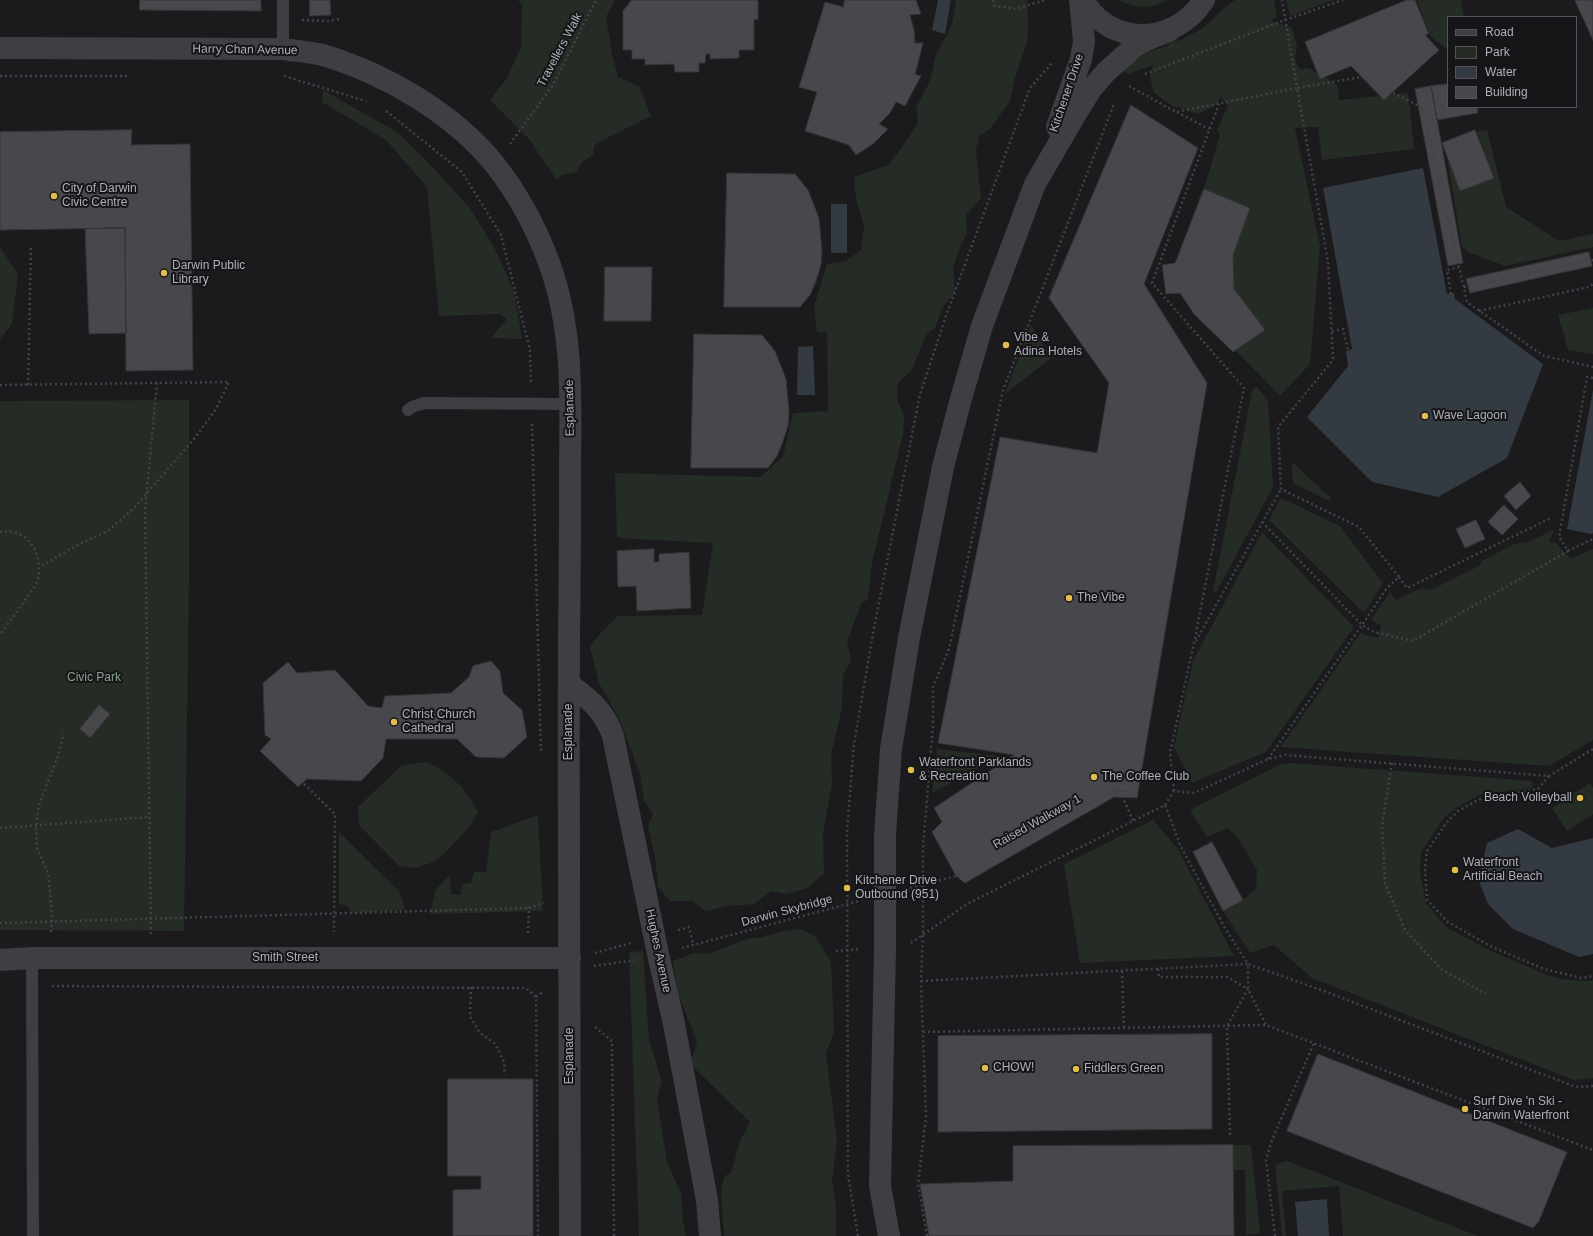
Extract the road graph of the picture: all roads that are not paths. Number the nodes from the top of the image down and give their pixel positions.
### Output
1 (283, 0) edge
2 (1080, 0) edge
3 (1083, 0) edge
4 (1204, 0) edge
5 (1214, 0) edge
6 (1189, 19) junction
7 (1169, 31) junction
8 (0, 48) edge
9 (284, 49) junction
10 (1035, 184) junction
11 (536, 232) joint
12 (571, 404) junction
13 (408, 410) dead end
14 (569, 684) junction
15 (40, 958) junction
16 (570, 958) junction
17 (0, 960) edge
18 (33, 1236) edge
19 (570, 1236) edge
20 (710, 1236) edge
21 (889, 1236) edge

1 - 9 lane
2 - 10 street, Kitchener Drive
3 - 7 street
4 - 6 street
5 - 6 street
6 - 7 street
7 - 10 street
8 - 9 street, Harry Chan Avenue
9 - 11 street, Harry Chan Avenue
10 - 21 street
11 - 12 street, Esplanade
12 - 13 lane
12 - 14 street, Esplanade
14 - 16 street, Esplanade
14 - 20 street, Hughes Avenue
15 - 16 street, Smith Street
15 - 17 street, Smith Street
15 - 18 lane
16 - 19 street, Esplanade

